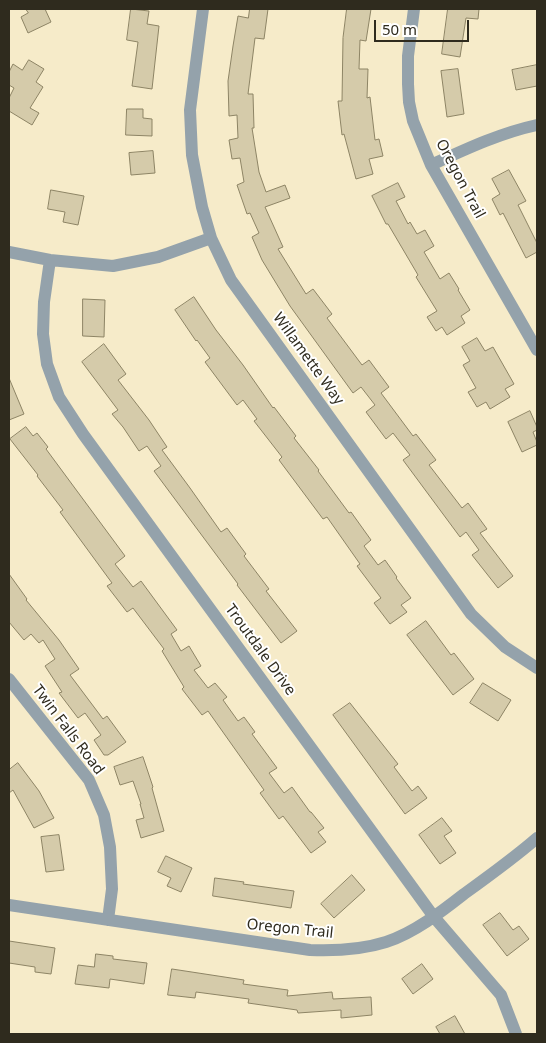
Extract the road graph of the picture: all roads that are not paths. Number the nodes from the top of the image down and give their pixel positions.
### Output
1 (203, 9) edge
2 (414, 9) edge
3 (537, 125) edge
4 (431, 165) junction
5 (211, 238) junction
6 (9, 252) edge
7 (50, 260) junction
8 (537, 350) edge
9 (537, 668) edge
10 (9, 679) edge
11 (537, 838) edge
12 (9, 905) edge
13 (434, 917) junction
14 (108, 920) junction
15 (516, 1034) edge

1 - 5 street, Willamette Way
2 - 4 street, Oregon Trail
3 - 4 street
4 - 8 street, Oregon Trail
5 - 7 street
5 - 9 street, Willamette Way
6 - 7 street
7 - 13 street, Troutdale Drive
10 - 14 street, Twin Falls Road
11 - 13 street, Oregon Trail
12 - 14 street, Oregon Trail
13 - 14 street, Oregon Trail
13 - 15 street, Troutdale Drive

